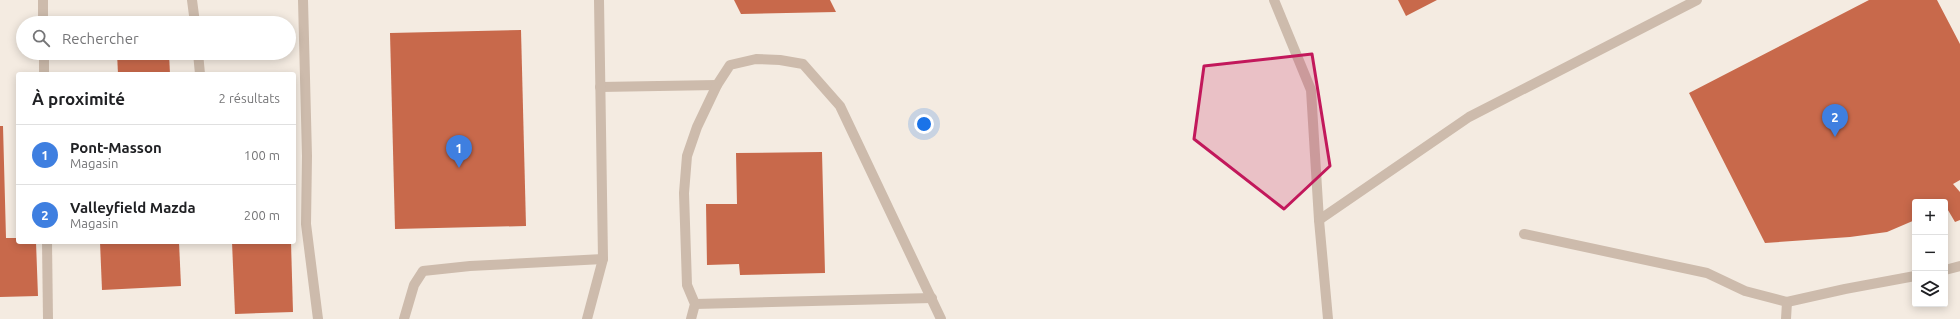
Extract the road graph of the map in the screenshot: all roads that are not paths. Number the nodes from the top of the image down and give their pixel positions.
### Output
1 (43, 0) edge
2 (192, 0) edge
3 (303, 0) edge
4 (599, 0) edge
5 (1274, 0) edge
6 (1697, 0) edge
7 (43, 16) edge
8 (194, 16) edge
9 (44, 60) edge
10 (199, 60) edge
11 (44, 72) edge
12 (200, 72) edge
13 (299, 84) edge
14 (717, 85) junction
15 (600, 87) junction
16 (1319, 220) junction
17 (1524, 234) dead end
18 (47, 244) edge
19 (604, 259) junction
20 (1960, 266) edge
21 (1948, 269) edge
22 (1912, 277) edge
23 (932, 298) junction
24 (1787, 302) junction
25 (695, 304) junction
26 (48, 319) edge
27 (318, 319) edge
28 (404, 319) edge
29 (587, 319) edge
30 (691, 319) edge
31 (941, 319) edge
32 (1328, 319) edge
33 (1786, 319) edge

1 - 7 lane
2 - 8 lane
3 - 13 lane
4 - 15 lane
5 - 16 lane
6 - 16 lane
9 - 11 lane
10 - 12 lane
13 - 27 lane
14 - 15 lane
14 - 23 lane
14 - 25 lane
15 - 19 lane
16 - 32 lane
17 - 24 lane
18 - 26 lane
19 - 28 lane
19 - 29 lane
20 - 21 lane
22 - 24 lane
23 - 25 lane
23 - 31 lane
24 - 33 lane
25 - 30 lane

